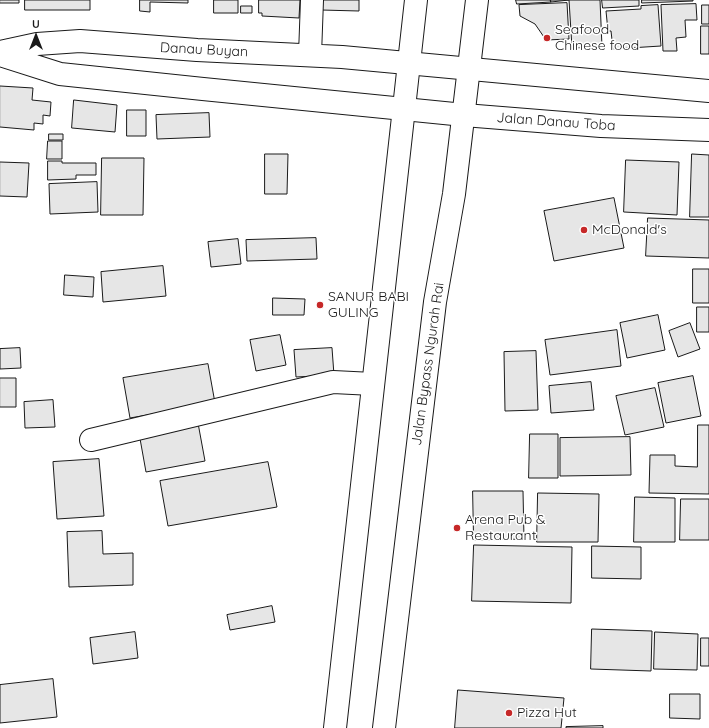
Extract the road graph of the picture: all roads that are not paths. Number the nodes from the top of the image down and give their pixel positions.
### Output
1 (312, 0) edge
2 (416, 0) edge
3 (477, 0) edge
4 (0, 52) edge
5 (0, 55) edge
6 (310, 55) junction
7 (410, 63) junction
8 (470, 68) junction
9 (709, 91) edge
10 (404, 108) junction
11 (464, 115) junction
12 (709, 130) edge
13 (373, 384) junction
14 (91, 440) dead end
15 (335, 728) edge
16 (384, 728) edge

1 - 6 main road
2 - 7 main road
3 - 8 main road, Jalan Bypass Ngurah Rai
4 - 6 main road, Danau Buyan
5 - 10 main road
6 - 7 main road, Danau Buyan
7 - 8 main road
7 - 10 main road
8 - 9 main road
8 - 11 main road, Jalan Bypass Ngurah Rai
10 - 11 main road, Jalan Danau Toba
10 - 13 main road
11 - 12 main road, Jalan Danau Toba
11 - 16 main road, Jalan Bypass Ngurah Rai
13 - 14 main road
13 - 15 main road

